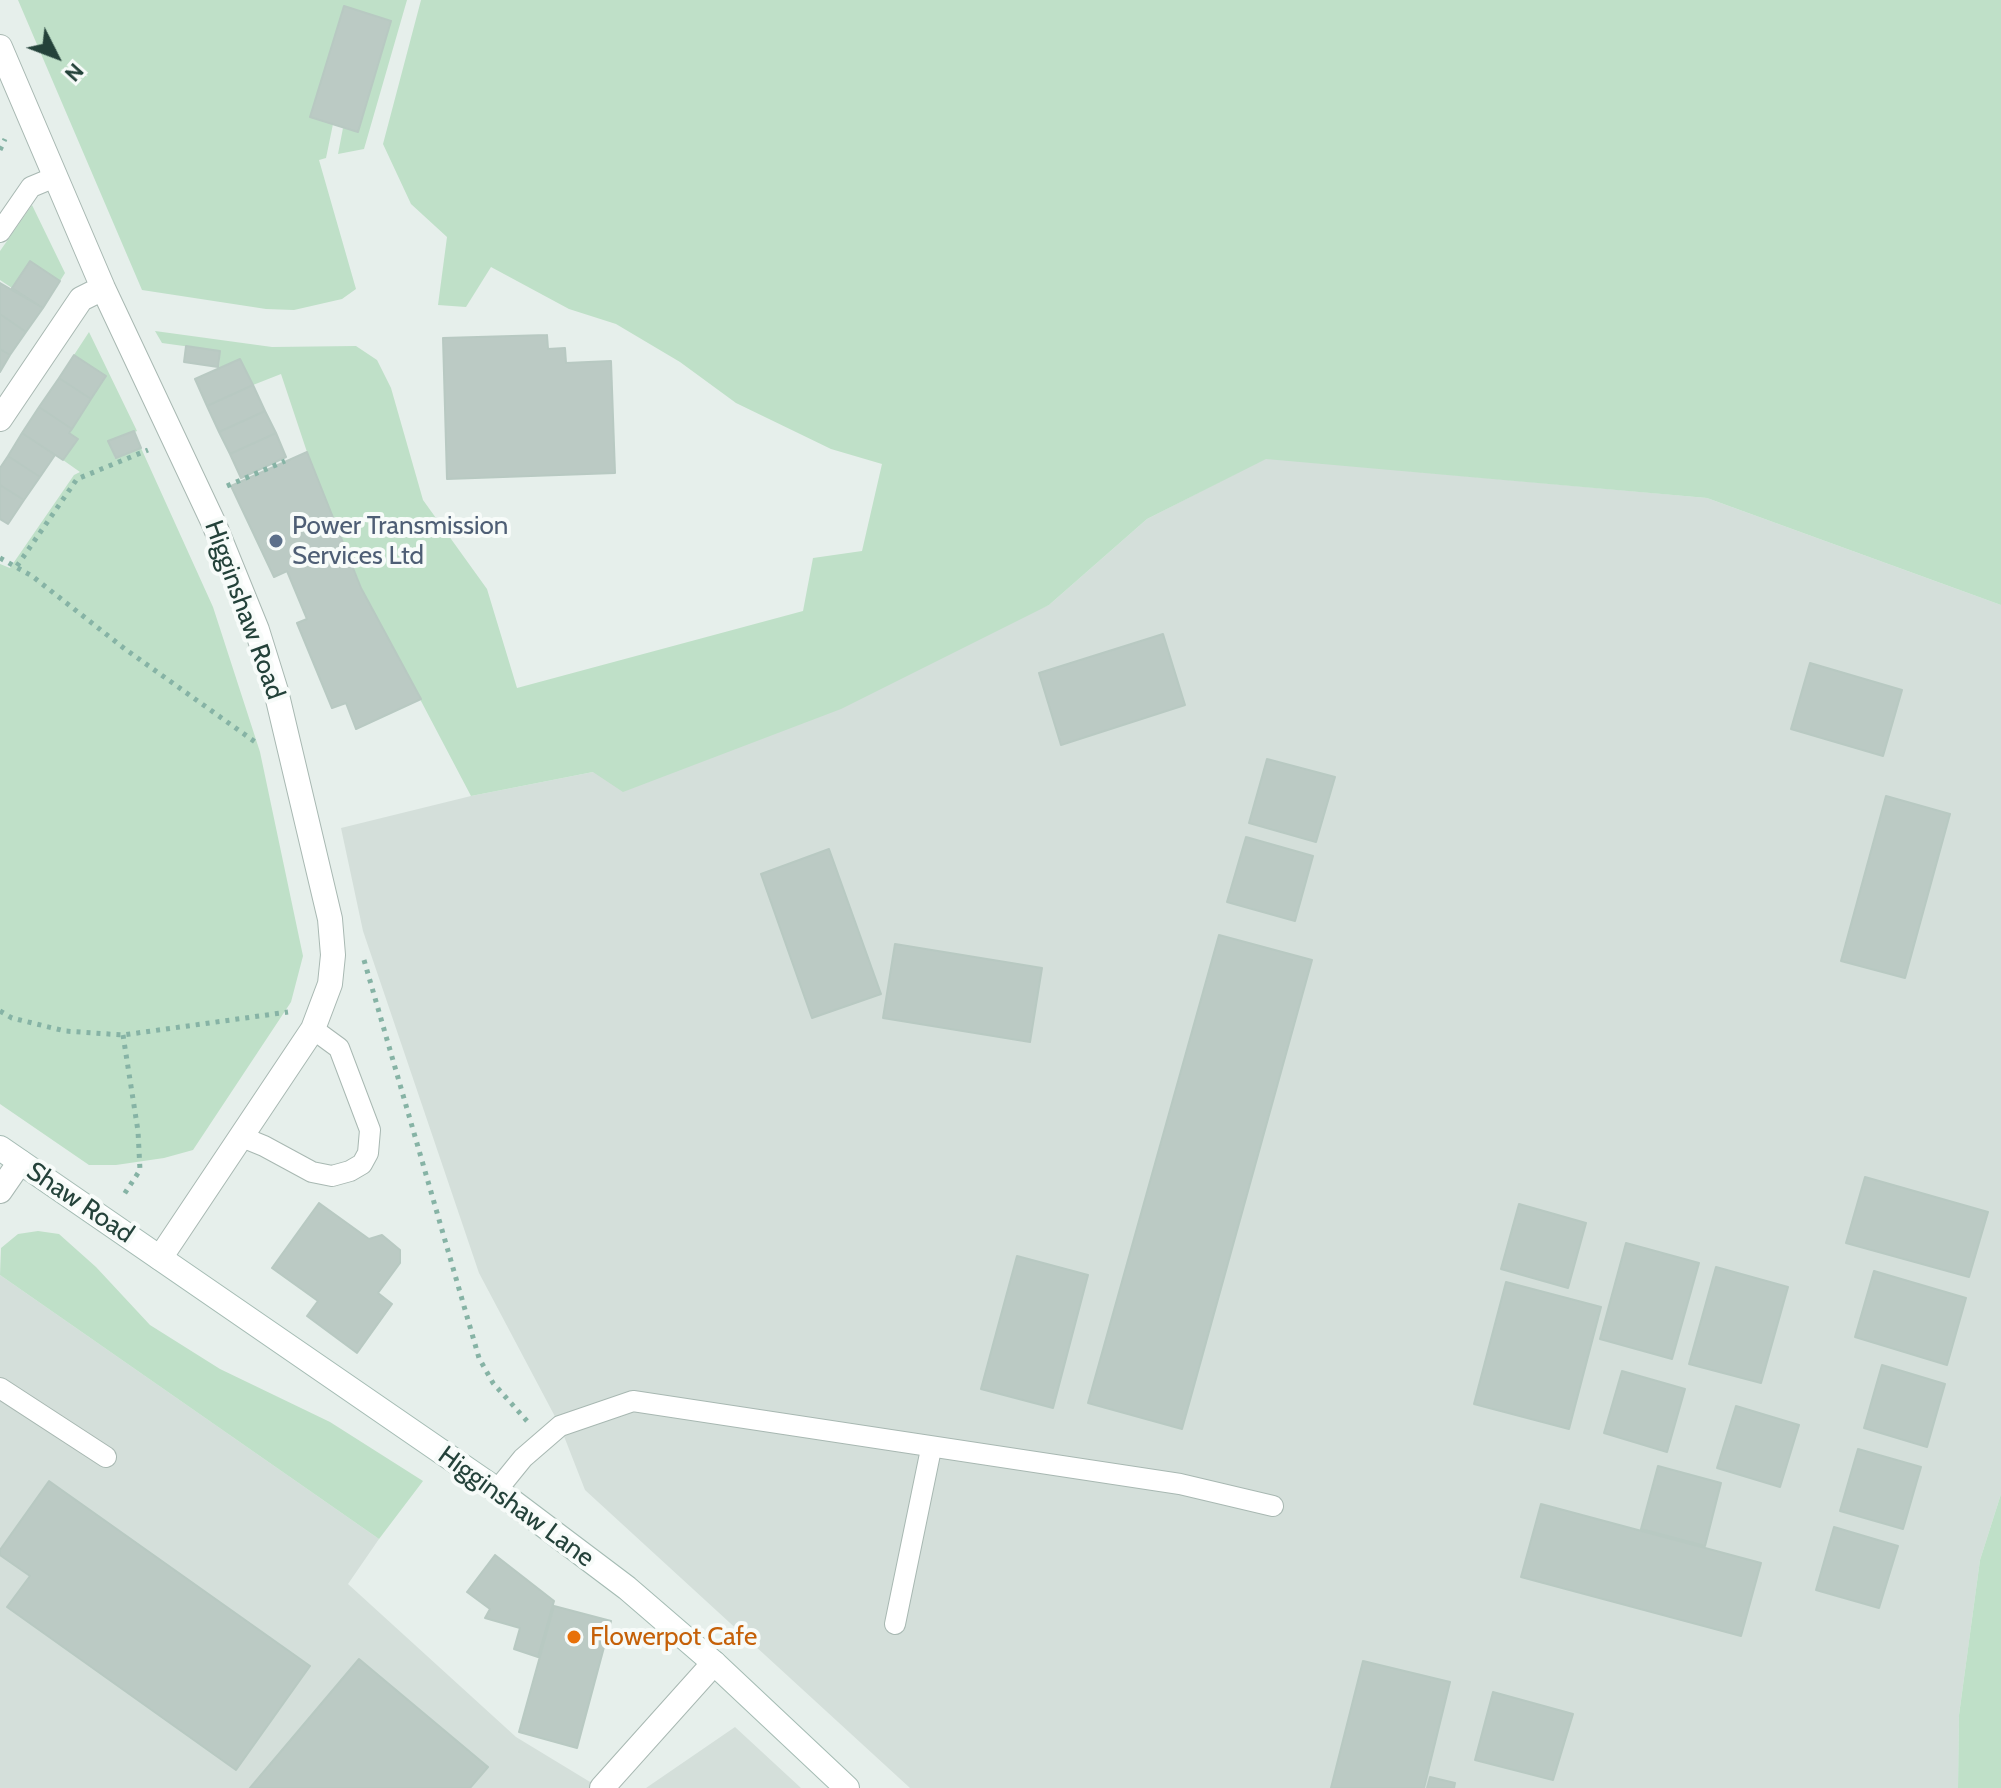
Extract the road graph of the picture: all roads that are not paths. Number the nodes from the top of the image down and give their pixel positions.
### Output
1 (0, 47) edge
2 (55, 177) junction
3 (0, 232) edge
4 (103, 288) junction
5 (0, 419) edge
6 (317, 1018) junction
7 (242, 1137) junction
8 (0, 1148) edge
9 (20, 1162) junction
10 (0, 1191) edge
11 (160, 1258) junction
12 (0, 1388) edge
13 (931, 1449) junction
14 (106, 1457) dead end
15 (497, 1490) junction
16 (1273, 1506) dead end
17 (895, 1624) dead end
18 (714, 1663) junction
19 (602, 1788) edge
20 (847, 1788) edge

1 - 2 street, Higginshaw Road
2 - 3 lane
2 - 4 street, Higginshaw Road
4 - 5 street
4 - 6 street, Higginshaw Road
6 - 7 street, Higginshaw Road
6 - 7 lane
7 - 11 street, Higginshaw Road
8 - 9 street, Shaw Road
9 - 10 street
9 - 11 street, Shaw Road
11 - 15 street, Higginshaw Lane
12 - 14 lane
13 - 15 lane
13 - 16 lane
13 - 17 lane
15 - 18 street, Higginshaw Lane
18 - 19 street
18 - 20 street, Higginshaw Lane

